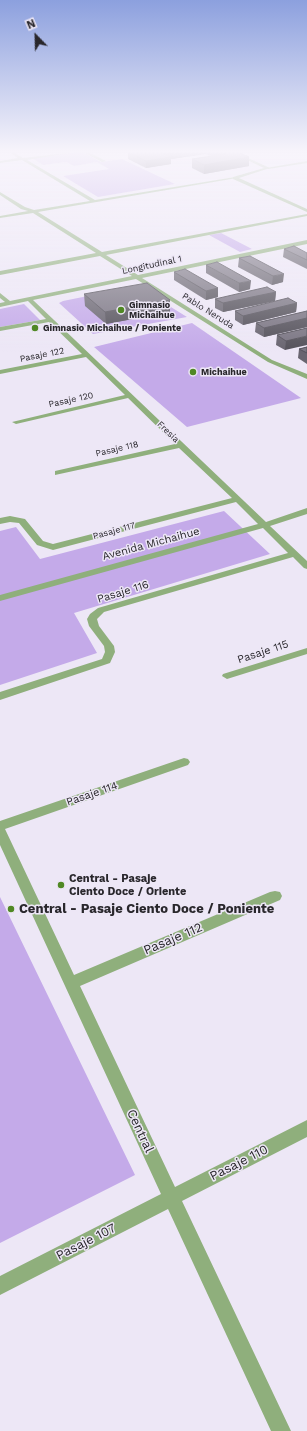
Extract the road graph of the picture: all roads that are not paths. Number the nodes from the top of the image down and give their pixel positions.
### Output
1 (45, 219) edge
2 (287, 219) edge
3 (307, 242) edge
4 (101, 254) junction
5 (0, 273) edge
6 (137, 277) junction
7 (0, 295) edge
8 (29, 299) junction
9 (10, 303) junction
10 (0, 305) edge
11 (50, 320) junction
12 (0, 329) edge
13 (87, 355) junction
14 (0, 372) edge
15 (307, 377) edge
16 (130, 396) junction
17 (16, 422) dead end
18 (181, 445) junction
19 (58, 473) dead end
20 (238, 499) junction
21 (307, 511) edge
22 (0, 521) edge
23 (264, 525) junction
24 (295, 554) junction
25 (307, 566) edge
26 (0, 598) edge
27 (307, 651) edge
28 (227, 676) dead end
29 (0, 696) edge
30 (184, 762) dead end
31 (0, 826) edge
32 (0, 832) edge
33 (275, 896) dead end
34 (71, 983) junction
35 (307, 1128) edge
36 (172, 1198) junction
37 (0, 1286) edge
38 (281, 1431) edge

1 - 4 street, Pablo Neruda
2 - 4 street
3 - 6 street, Longitudinal 1
4 - 5 street
4 - 6 street, Pablo Neruda
6 - 8 street, Longitudinal 1
6 - 15 street, Pablo Neruda
7 - 9 street
8 - 9 street, Longitudinal 1
8 - 11 street, Fresia
9 - 10 street, Longitudinal 1
11 - 12 street
11 - 13 street, Fresia
13 - 14 street, Pasaje 122
13 - 16 street, Fresia
16 - 17 street, Pasaje 120
16 - 18 street, Fresia
18 - 19 street, Pasaje 118
18 - 20 street, Fresia
20 - 22 street, Pasaje 117
20 - 23 street, Fresia
21 - 23 street, Avenida Michaihue
23 - 24 street, Fresia
23 - 26 street, Avenida Michaihue
24 - 25 street, Fresia
24 - 29 street, Pasaje 116
27 - 28 street, Pasaje 115
30 - 31 street, Pasaje 114
32 - 34 street, Central
33 - 34 street, Pasaje 112
34 - 36 street, Central
35 - 36 street, Pasaje 110
36 - 37 street, Pasaje 107
36 - 38 street, Central

